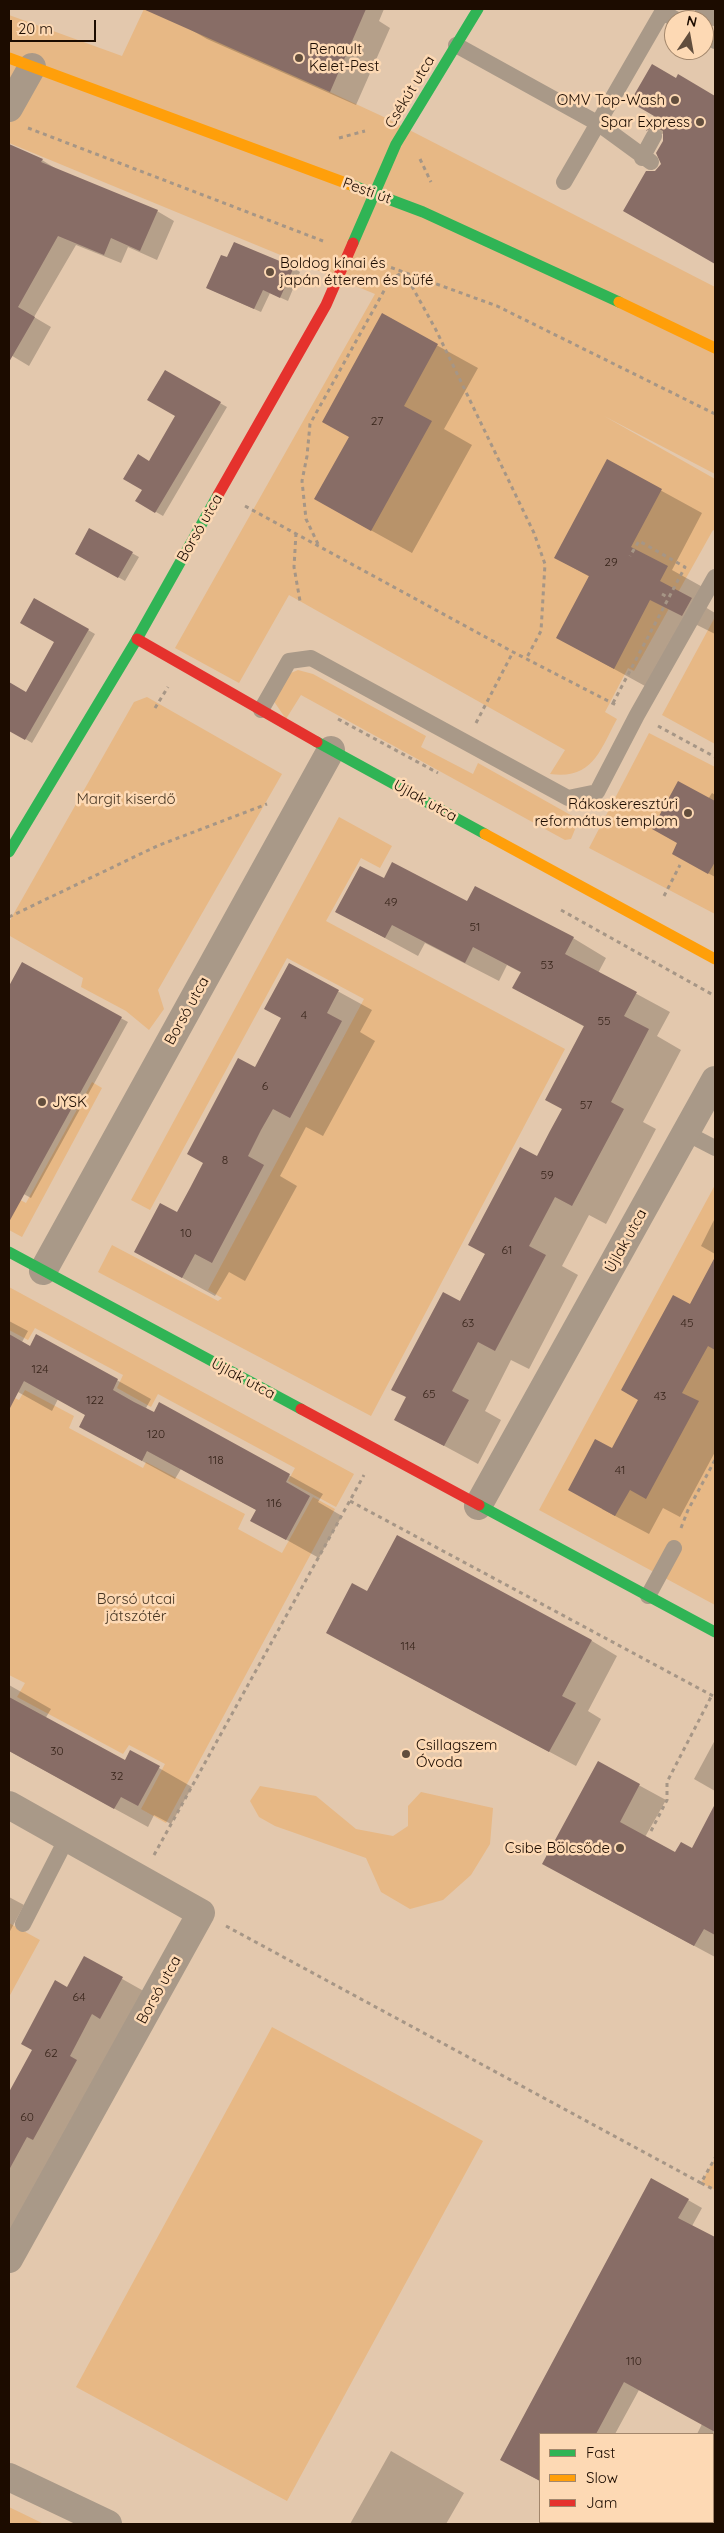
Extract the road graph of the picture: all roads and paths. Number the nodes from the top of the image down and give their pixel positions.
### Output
1 (478, 9) edge
2 (663, 10) edge
3 (456, 45) junction
4 (21, 63) edge
5 (18, 118) edge
6 (599, 124) junction
7 (365, 131) dead end
8 (654, 136) dead end
9 (339, 138) dead end
10 (418, 154) dead end
11 (431, 182) dead end
12 (564, 182) dead end
13 (375, 194) junction
14 (350, 252) junction
15 (403, 272) junction
16 (715, 348) edge
17 (715, 414) edge
18 (220, 493) junction
19 (296, 533) junction
20 (319, 545) junction
21 (630, 556) dead end
22 (715, 577) edge
23 (662, 594) dead end
24 (669, 598) junction
25 (300, 601) dead end
26 (137, 639) junction
27 (514, 652) junction
28 (526, 659) junction
29 (159, 683) dead end
30 (168, 687) junction
31 (176, 692) dead end
32 (613, 703) junction
33 (155, 708) dead end
34 (261, 710) junction
35 (637, 715) junction
36 (336, 717) dead end
37 (467, 742) junction
38 (331, 750) junction
39 (715, 757) edge
40 (440, 774) dead end
41 (268, 804) dead end
42 (9, 852) edge
43 (680, 865) dead end
44 (656, 892) dead end
45 (664, 896) junction
46 (673, 901) dead end
47 (560, 910) dead end
48 (9, 917) edge
49 (715, 959) edge
50 (715, 996) edge
51 (715, 1080) edge
52 (686, 1133) junction
53 (715, 1148) edge
54 (9, 1252) edge
55 (43, 1271) junction
56 (378, 1451) junction
57 (715, 1460) edge
58 (350, 1500) junction
59 (478, 1506) junction
60 (674, 1548) joint
61 (648, 1596) junction
62 (715, 1632) edge
63 (714, 1696) edge
64 (9, 1805) edge
65 (651, 1831) dead end
66 (67, 1838) junction
67 (141, 1879) junction
68 (201, 1913) junction
69 (23, 1924) dead end
70 (715, 2158) edge
71 (701, 2183) junction
72 (715, 2190) edge
73 (9, 2259) edge
74 (9, 2476) edge
75 (108, 2524) edge

1 - 3 street, Csékút utca
2 - 6 lane
3 - 6 lane
3 - 13 street, Csékút utca
4 - 5 street
4 - 13 street, Pesti út
5 - 14 path
6 - 8 lane
6 - 12 lane
7 - 9 path
10 - 11 path
13 - 14 street, Borsó utca
13 - 16 street, Pesti út
14 - 15 path
14 - 18 street, Borsó utca
15 - 17 path
15 - 20 path
15 - 28 path
18 - 19 path
18 - 26 street, Borsó utca
19 - 20 path
19 - 25 path
20 - 27 path
21 - 24 path
22 - 35 lane
23 - 24 path
24 - 32 path
26 - 34 street, Újlak utca
26 - 42 street, Borsó utca
27 - 28 path
27 - 37 path
28 - 32 path
29 - 30 path
30 - 31 path
30 - 33 path
32 - 35 path
34 - 37 lane
34 - 38 street, Újlak utca
35 - 37 lane
35 - 39 path
36 - 40 path
38 - 49 street, Újlak utca
38 - 55 street, Borsó utca
41 - 48 path
43 - 45 path
44 - 45 path
45 - 46 path
47 - 50 path
51 - 52 street, Újlak utca
52 - 53 lane
52 - 59 street, Újlak utca
54 - 55 street, Újlak utca
55 - 56 street, Újlak utca
56 - 58 path
56 - 59 street, Újlak utca
57 - 60 path
58 - 63 path
58 - 67 path
59 - 61 street, Újlak utca
60 - 61 lane
61 - 62 street, Újlak utca
63 - 65 path
64 - 66 street
66 - 67 street
66 - 69 lane
67 - 68 street
68 - 71 path
68 - 73 street, Borsó utca
70 - 71 path
71 - 72 path
74 - 75 street

